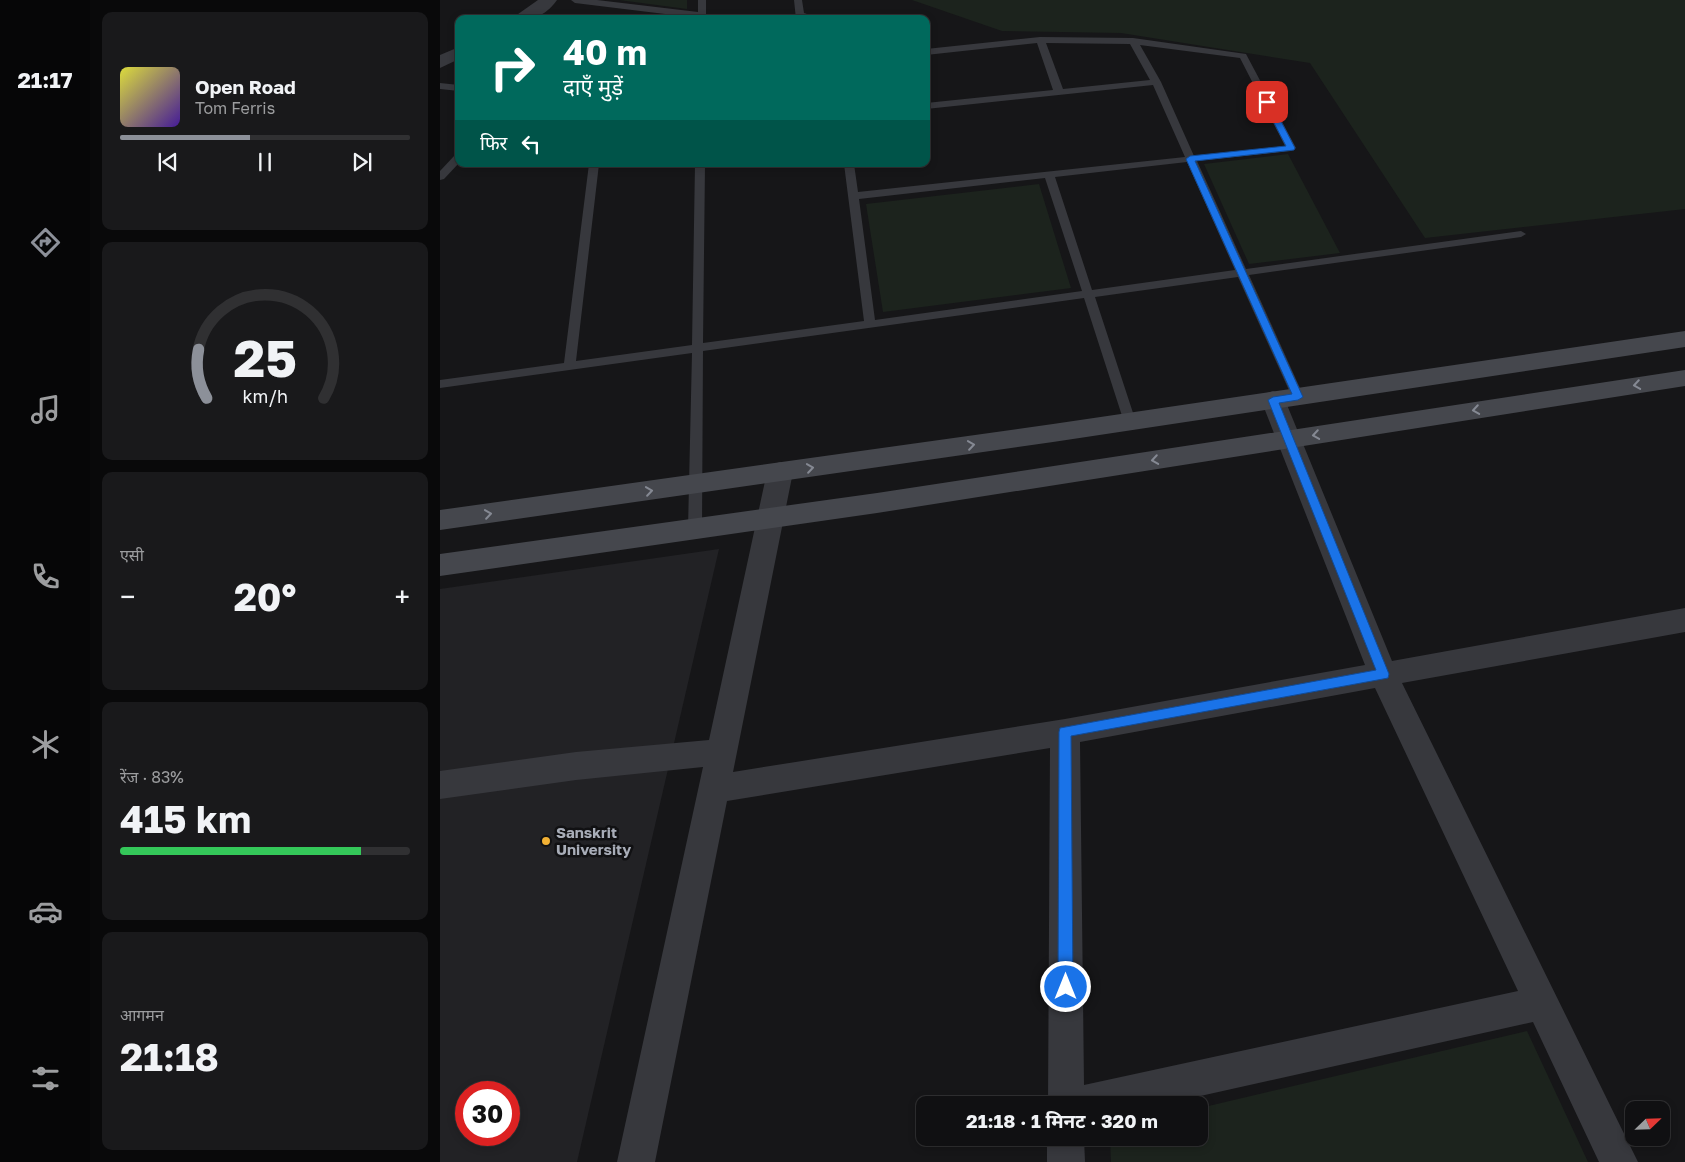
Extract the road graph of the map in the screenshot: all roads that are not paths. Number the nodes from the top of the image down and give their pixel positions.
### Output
1 (548, 0) edge
2 (575, 0) edge
3 (702, 0) edge
4 (798, 0) edge
5 (527, 15) edge
6 (687, 15) edge
7 (702, 15) edge
8 (800, 15) edge
9 (1040, 40) junction
10 (1133, 42) junction
11 (930, 44) edge
12 (954, 49) junction
13 (930, 52) edge
14 (455, 54) edge
15 (440, 62) edge
16 (1156, 82) junction
17 (440, 86) edge
18 (455, 88) edge
19 (1059, 92) junction
20 (930, 106) edge
21 (1190, 159) junction
22 (455, 161) edge
23 (594, 167) edge
24 (700, 167) edge
25 (849, 167) edge
26 (1050, 174) junction
27 (440, 177) edge
28 (853, 196) junction
29 (1521, 234) dead end
30 (1242, 273) junction
31 (1089, 294) junction
32 (870, 325) junction
33 (1685, 339) edge
34 (698, 349) junction
35 (569, 366) junction
36 (1685, 378) edge
37 (440, 384) edge
38 (1285, 399) junction
39 (1130, 422) junction
40 (1289, 439) junction
41 (780, 472) junction
42 (696, 484) junction
43 (770, 518) junction
44 (440, 520) edge
45 (695, 529) junction
46 (440, 565) edge
47 (1684, 622) edge
48 (1383, 674) junction
49 (1065, 732) junction
50 (721, 752) junction
51 (440, 785) edge
52 (714, 789) junction
53 (1542, 1003) junction
54 (1066, 1096) edge
55 (1118, 1096) edge
56 (1066, 1146) edge
57 (636, 1162) edge
58 (1066, 1162) edge
59 (1619, 1162) edge

1 - 5 street
2 - 6 lane
3 - 7 lane
4 - 8 lane
9 - 10 lane
9 - 12 lane
9 - 19 lane
10 - 16 lane
10 - 21 lane
11 - 12 lane
12 - 13 lane
14 - 15 street
16 - 19 lane
16 - 21 lane
17 - 18 lane
19 - 20 lane
21 - 26 lane
21 - 30 lane
22 - 27 lane
23 - 35 lane
24 - 34 lane
25 - 28 lane
26 - 28 lane
26 - 31 lane
28 - 32 lane
29 - 30 lane
30 - 31 lane
30 - 38 lane
31 - 32 lane
31 - 39 lane
32 - 34 lane
33 - 38 street
34 - 35 lane
34 - 42 lane
35 - 37 lane
36 -> 40 street
38 - 39 street
38 - 40 street
41 -> 39 street
40 -> 43 street
40 - 48 street
41 - 42 street
41 - 43 street
44 -> 42 street
42 - 45 lane
43 - 45 street
43 - 50 street
45 - 46 street
47 - 48 street
48 - 49 street
48 - 53 street
49 - 52 street
49 - 54 street
50 - 51 street
50 - 52 street
52 - 57 street
53 - 55 street
53 - 59 street
56 - 58 street

